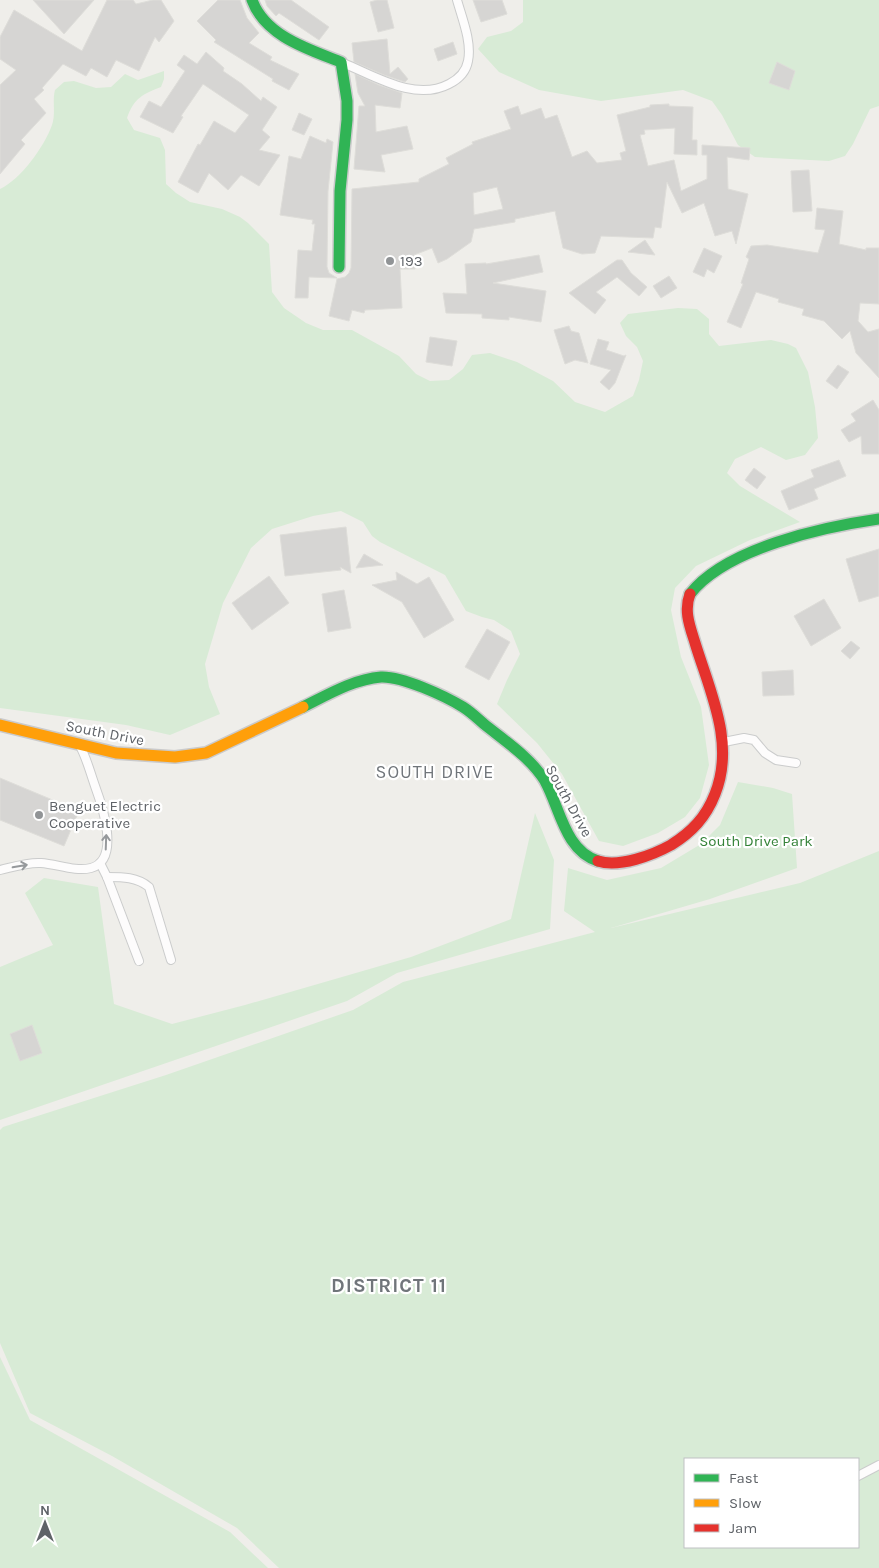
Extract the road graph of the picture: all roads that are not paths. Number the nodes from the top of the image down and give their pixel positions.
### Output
1 (252, 0) edge
2 (457, 0) edge
3 (341, 62) junction
4 (339, 267) dead end
5 (879, 519) edge
6 (0, 725) edge
7 (724, 742) junction
8 (80, 745) junction
9 (796, 763) dead end
10 (100, 864) junction
11 (0, 870) edge
12 (107, 876) junction
13 (170, 960) dead end
14 (139, 961) dead end
15 (879, 1465) edge
16 (859, 1475) edge

1 - 3 main road
2 - 3 lane
3 - 4 main road
5 - 7 main road, South Drive
6 - 8 main road, South Drive
7 - 8 main road, South Drive
7 - 9 lane
10 -> 8 lane
11 -> 10 lane
10 - 12 lane
12 - 13 lane
12 - 14 lane
15 - 16 lane

